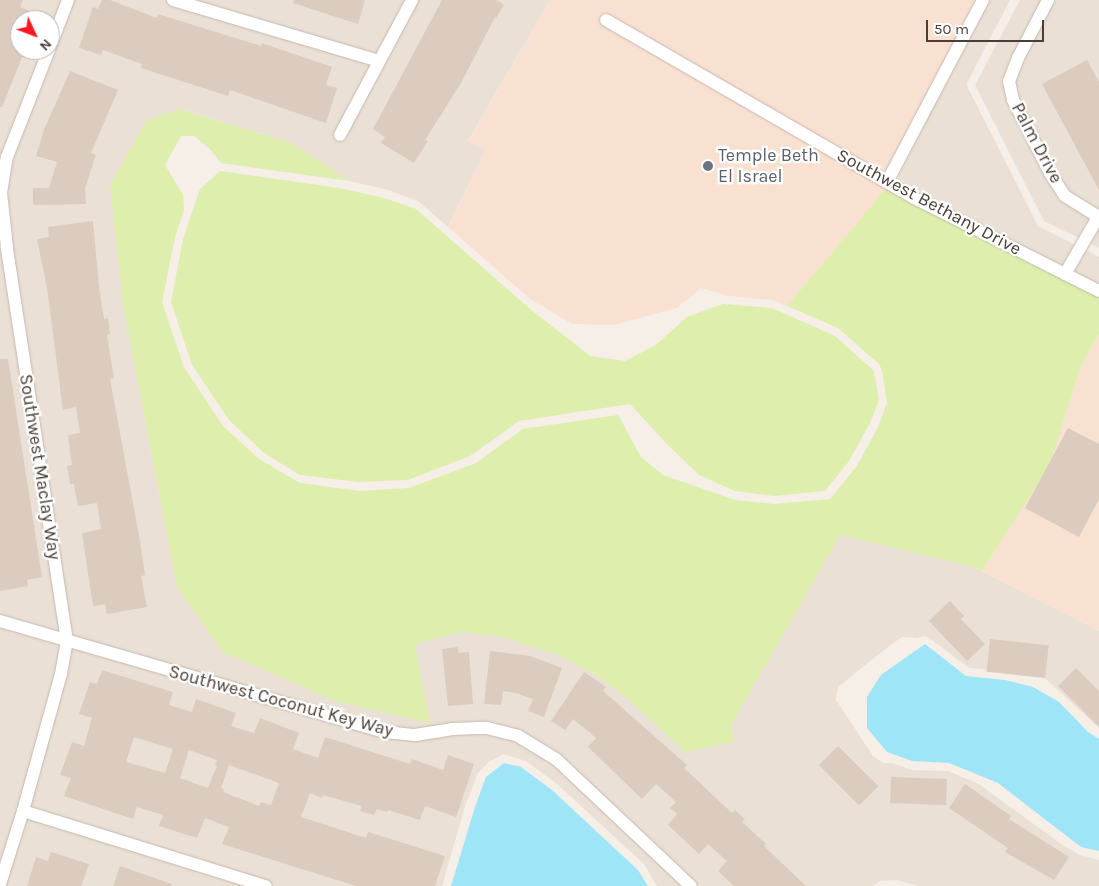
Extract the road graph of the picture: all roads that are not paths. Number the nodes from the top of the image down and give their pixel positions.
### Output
1 (68, 0) edge
2 (173, 0) edge
3 (412, 0) edge
4 (983, 0) edge
5 (1048, 0) edge
6 (606, 20) dead end
7 (60, 21) edge
8 (45, 60) edge
9 (379, 61) junction
10 (340, 135) dead end
11 (888, 182) junction
12 (1098, 217) edge
13 (1065, 274) junction
14 (1099, 291) edge
15 (0, 621) edge
16 (67, 641) junction
17 (23, 811) junction
18 (0, 884) edge
19 (266, 886) edge
20 (691, 886) edge

1 - 7 street, Southwest Maclay Way
2 - 9 street
3 - 9 street
4 - 11 street
5 - 12 street, Palm Drive
6 - 11 street, Southwest Bethany Drive
8 - 16 street, Southwest Maclay Way
9 - 10 street
11 - 13 street, Southwest Bethany Drive
12 - 13 street, Palm Drive
13 - 14 street, Southwest Bethany Drive
15 - 16 street, Southwest Coconut Key Way
16 - 17 street, Southwest Maclay Way
16 - 20 street, Southwest Coconut Key Way
17 - 18 street, Southwest Maclay Way
17 - 19 street

